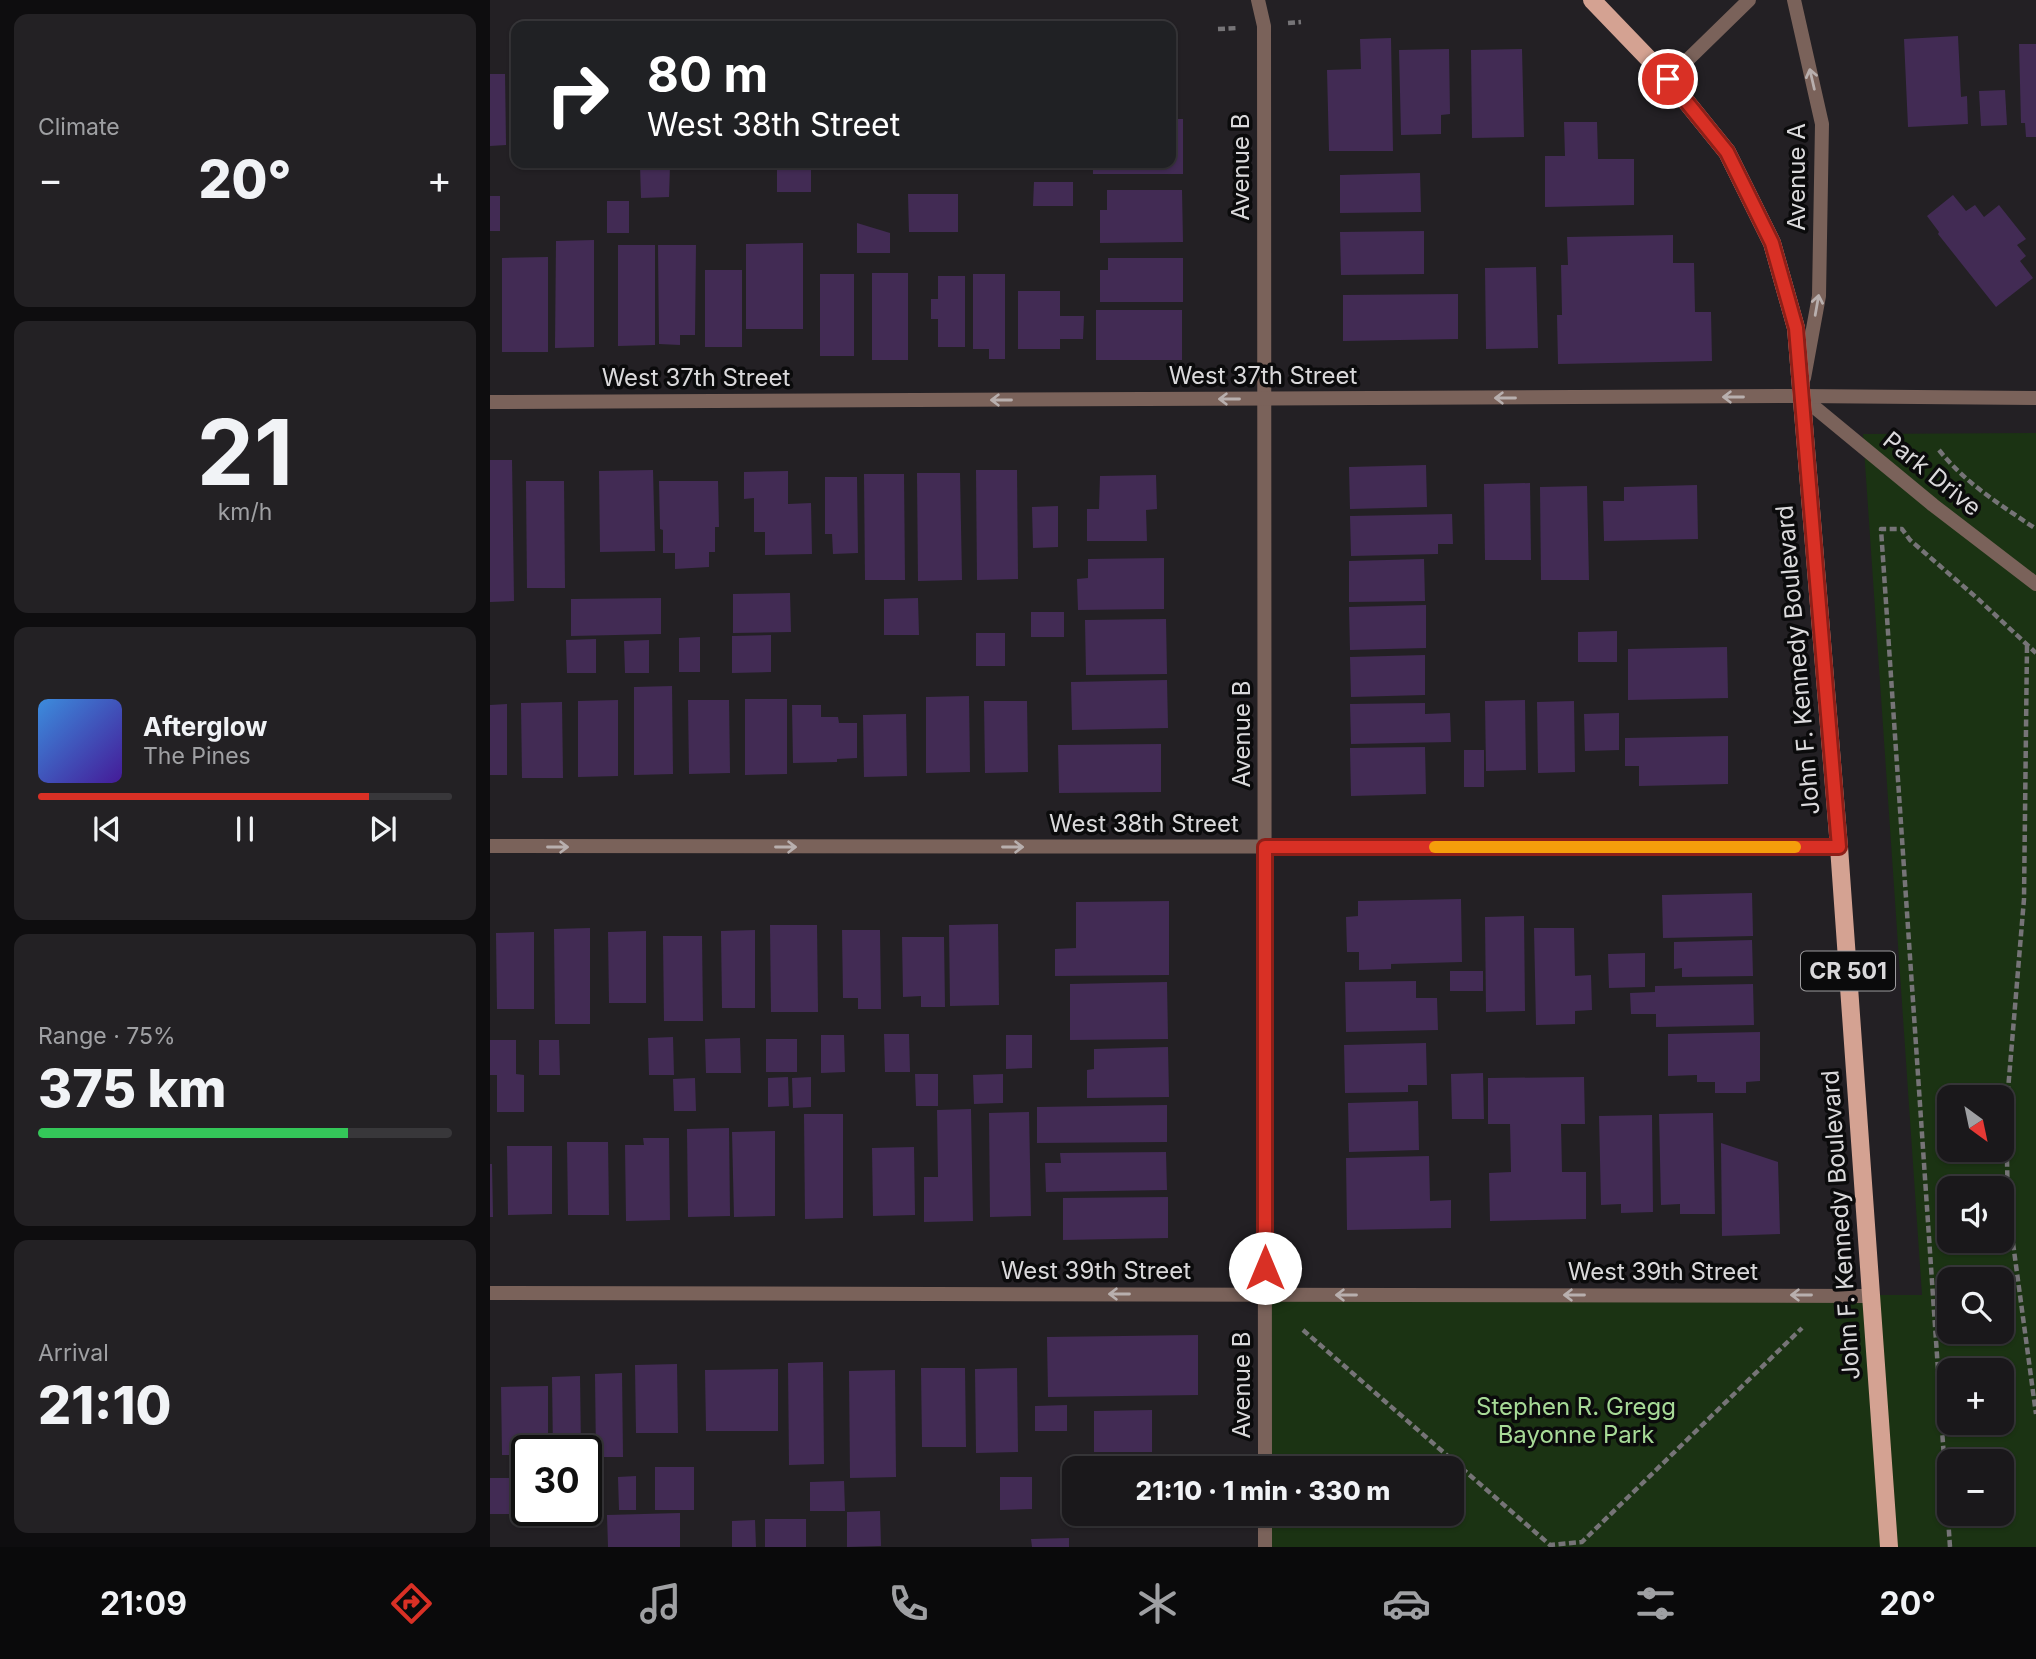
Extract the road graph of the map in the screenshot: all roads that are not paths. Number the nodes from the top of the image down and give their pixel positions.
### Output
1 (1258, 0) edge
2 (1592, 0) edge
3 (1749, 0) edge
4 (1794, 0) edge
5 (1668, 79) junction
6 (1801, 396) junction
7 (2036, 398) edge
8 (1264, 399) junction
9 (490, 402) edge
10 (2036, 584) edge
11 (490, 846) edge
12 (1265, 847) junction
13 (1839, 847) junction
14 (490, 1293) edge
15 (1265, 1294) junction
16 (1870, 1296) junction
17 (1265, 1456) edge
18 (1265, 1526) edge
19 (1265, 1547) edge
20 (1889, 1547) edge

1 - 8 street, Avenue B
2 - 5 main road, John F. Kennedy Boulevard / CR 501
3 - 5 street
6 -> 4 street, Avenue A
5 - 6 main road, John F. Kennedy Boulevard / CR 501
6 - 7 street, West 37th Street
6 -> 8 street, West 37th Street
6 - 10 street, Park Drive
6 - 13 main road, John F. Kennedy Boulevard / CR 501
8 -> 9 street, West 37th Street
8 - 12 street, Avenue B
11 -> 12 street, West 38th Street
12 - 13 street, West 38th Street
12 - 15 street, Avenue B
13 - 16 main road, John F. Kennedy Boulevard / CR 501
15 -> 14 street, West 39th Street
16 -> 15 street, West 39th Street
15 - 17 street, Avenue B
16 - 20 main road, John F. Kennedy Boulevard / CR 501
18 - 19 street

